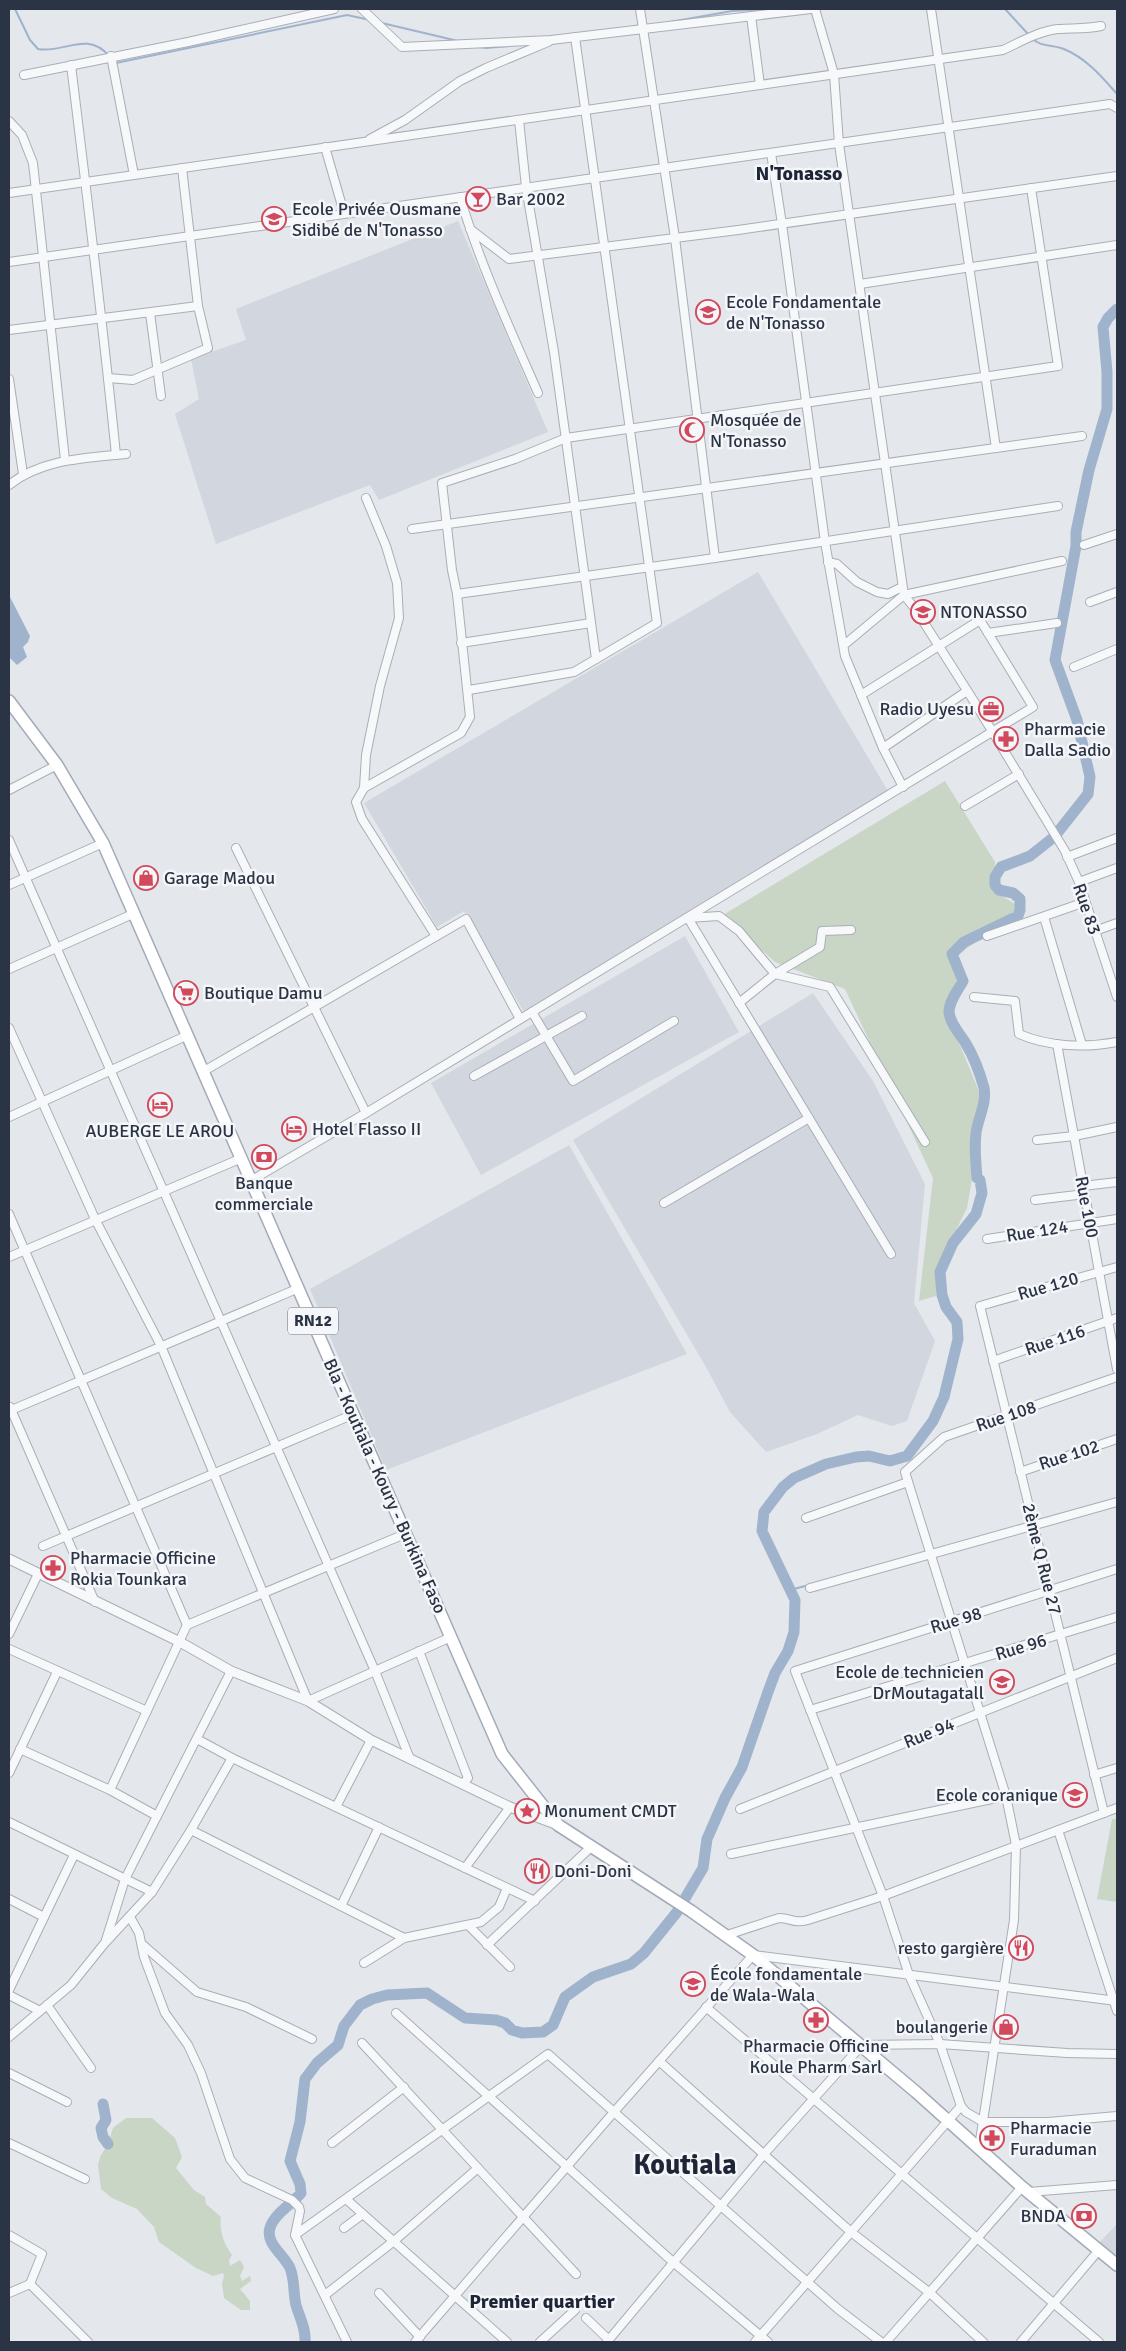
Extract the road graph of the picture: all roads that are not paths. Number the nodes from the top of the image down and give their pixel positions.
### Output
1 (334, 9) edge
2 (362, 9) edge
3 (640, 9) edge
4 (811, 9) edge
5 (815, 9) edge
6 (931, 9) edge
7 (751, 16) junction
8 (1101, 26) dead end
9 (642, 28) junction
10 (575, 37) junction
11 (551, 40) junction
12 (111, 56) junction
13 (938, 59) junction
14 (71, 65) junction
15 (24, 74) dead end
16 (834, 74) junction
17 (760, 85) junction
18 (652, 100) junction
19 (1117, 108) edge
20 (585, 110) junction
21 (519, 120) junction
22 (9, 121) edge
23 (948, 126) junction
24 (364, 142) junction
25 (839, 144) junction
26 (326, 148) junction
27 (770, 153) junction
28 (182, 168) junction
29 (663, 168) junction
30 (134, 175) junction
31 (1117, 176) edge
32 (594, 178) junction
33 (86, 182) junction
34 (526, 187) junction
35 (1031, 188) junction
36 (36, 189) junction
37 (9, 193) edge
38 (460, 197) junction
39 (959, 198) junction
40 (344, 213) junction
41 (851, 214) junction
42 (782, 224) junction
43 (470, 229) junction
44 (190, 236) junction
45 (675, 238) junction
46 (1117, 245) edge
47 (604, 247) junction
48 (93, 250) junction
49 (539, 255) junction
50 (1041, 256) junction
51 (42, 257) junction
52 (9, 262) edge
53 (969, 267) junction
54 (860, 284) junction
55 (198, 306) junction
56 (150, 313) junction
57 (103, 320) junction
58 (50, 325) junction
59 (9, 330) edge
60 (156, 369) junction
61 (985, 376) junction
62 (108, 378) junction
63 (9, 379) edge
64 (875, 392) junction
65 (538, 393) dead end
66 (161, 396) dead end
67 (806, 402) junction
68 (697, 418) junction
69 (630, 428) junction
70 (1082, 436) dead end
71 (566, 438) junction
72 (996, 448) junction
73 (116, 454) junction
74 (126, 454) dead end
75 (65, 460) junction
76 (885, 463) junction
77 (815, 473) junction
78 (24, 474) junction
79 (9, 486) edge
80 (706, 488) junction
81 (639, 497) junction
82 (366, 498) dead end
83 (575, 506) junction
84 (1058, 506) dead end
85 (447, 524) junction
86 (412, 529) dead end
87 (894, 531) junction
88 (1117, 534) edge
89 (824, 542) junction
90 (1084, 545) dead end
91 (715, 558) junction
92 (1062, 561) dead end
93 (828, 562) junction
94 (649, 568) junction
95 (585, 576) junction
96 (903, 591) junction
97 (1117, 592) edge
98 (457, 594) junction
99 (1090, 602) dead end
100 (591, 623) junction
101 (1057, 623) dead end
102 (988, 633) junction
103 (462, 643) junction
104 (844, 645) junction
105 (939, 646) junction
106 (1117, 649) edge
107 (596, 659) junction
108 (1074, 667) dead end
109 (469, 690) junction
110 (967, 690) junction
111 (861, 695) junction
112 (9, 701) edge
113 (993, 732) junction
114 (883, 748) junction
115 (58, 765) junction
116 (1019, 774) junction
117 (903, 787) junction
118 (364, 788) junction
119 (9, 790) edge
120 (965, 806) dead end
121 (1117, 838) edge
122 (9, 840) edge
123 (103, 843) junction
124 (236, 848) dead end
125 (1066, 854) junction
126 (1117, 868) edge
127 (25, 878) junction
128 (1079, 882) junction
129 (9, 885) edge
130 (1085, 902) junction
131 (135, 913) junction
132 (1044, 917) junction
133 (688, 918) junction
134 (1117, 923) edge
135 (851, 930) dead end
136 (1095, 931) junction
137 (436, 936) junction
138 (988, 936) dead end
139 (56, 948) junction
140 (9, 969) edge
141 (775, 974) junction
142 (1114, 975) edge
143 (1117, 997) edge
144 (974, 998) dead end
145 (739, 1002) junction
146 (314, 1007) junction
147 (532, 1012) junction
148 (582, 1016) dead end
149 (520, 1019) junction
150 (674, 1021) dead end
151 (9, 1028) edge
152 (188, 1035) junction
153 (545, 1035) junction
154 (1117, 1042) edge
155 (1057, 1044) junction
156 (1082, 1046) junction
157 (204, 1071) junction
158 (111, 1072) junction
159 (474, 1076) dead end
160 (41, 1103) junction
161 (366, 1113) junction
162 (9, 1117) edge
163 (808, 1118) junction
164 (1117, 1126) edge
165 (1074, 1136) junction
166 (1037, 1140) dead end
167 (925, 1142) dead end
168 (242, 1158) junction
169 (252, 1180) junction
170 (1117, 1182) edge
171 (163, 1190) junction
172 (1084, 1190) junction
173 (1035, 1200) dead end
174 (664, 1203) dead end
175 (9, 1214) edge
176 (1117, 1219) edge
177 (95, 1220) junction
178 (1090, 1223) junction
179 (987, 1239) dead end
180 (25, 1250) junction
181 (891, 1254) dead end
182 (9, 1256) edge
183 (1117, 1267) edge
184 (1099, 1272) junction
185 (299, 1288) junction
186 (980, 1306) joint
187 (1117, 1318) edge
188 (220, 1321) junction
189 (1108, 1321) junction
190 (161, 1346) junction
191 (993, 1361) junction
192 (1117, 1369) edge
193 (1117, 1377) edge
194 (82, 1380) junction
195 (9, 1408) edge
196 (354, 1414) junction
197 (1006, 1416) junction
198 (1117, 1439) edge
199 (276, 1447) junction
200 (1020, 1472) junction
201 (214, 1473) junction
202 (908, 1482) junction
203 (1117, 1502) edge
204 (136, 1506) junction
205 (806, 1518) dead end
206 (1034, 1527) junction
207 (405, 1534) junction
208 (66, 1537) junction
209 (43, 1546) dead end
210 (931, 1554) junction
211 (9, 1559) edge
212 (328, 1566) junction
213 (1117, 1569) edge
214 (38, 1574) junction
215 (810, 1588) dead end
216 (1049, 1591) junction
217 (263, 1592) junction
218 (96, 1603) junction
219 (1117, 1617) edge
220 (952, 1621) junction
221 (187, 1625) junction
222 (9, 1634) edge
223 (1060, 1635) junction
224 (451, 1636) junction
225 (180, 1642) junction
226 (9, 1649) edge
227 (419, 1651) junction
228 (1117, 1658) edge
229 (965, 1663) junction
230 (231, 1671) junction
231 (374, 1671) junction
232 (57, 1672) junction
233 (1071, 1677) junction
234 (308, 1701) junction
235 (810, 1710) junction
236 (147, 1712) junction
237 (980, 1713) junction
238 (197, 1739) junction
239 (371, 1740) junction
240 (20, 1749) junction
241 (232, 1758) junction
242 (410, 1759) junction
243 (1117, 1768) edge
244 (834, 1771) junction
245 (9, 1773) edge
246 (1094, 1774) junction
247 (463, 1784) junction
248 (110, 1790) junction
249 (1006, 1796) junction
250 (336, 1807) junction
251 (510, 1807) junction
252 (1117, 1808) edge
253 (740, 1809) dead end
254 (1104, 1813) junction
255 (157, 1816) junction
256 (9, 1822) edge
257 (558, 1825) junction
258 (379, 1827) junction
259 (857, 1828) junction
260 (191, 1830) junction
261 (1058, 1830) junction
262 (1016, 1845) junction
263 (592, 1847) junction
264 (731, 1854) dead end
265 (74, 1855) junction
266 (465, 1868) junction
267 (125, 1879) junction
268 (507, 1888) junction
269 (152, 1892) junction
270 (883, 1896) junction
271 (11, 1900) edge
272 (535, 1901) junction
273 (341, 1906) junction
274 (9, 1910) edge
275 (44, 1917) junction
276 (130, 1917) junction
277 (469, 1926) junction
278 (727, 1935) junction
279 (404, 1938) junction
280 (104, 1944) junction
281 (142, 1945) junction
282 (487, 1945) junction
283 (753, 1955) junction
284 (364, 1963) dead end
285 (510, 1967) dead end
286 (909, 1975) junction
287 (1004, 1987) junction
288 (9, 1990) edge
289 (9, 1995) edge
290 (1116, 2001) edge
291 (47, 2005) junction
292 (706, 2007) junction
293 (40, 2011) junction
294 (1117, 2011) edge
295 (396, 2013) dead end
296 (9, 2037) edge
297 (312, 2040) dead end
298 (362, 2043) dead end
299 (940, 2044) junction
300 (862, 2045) junction
301 (994, 2048) junction
302 (1117, 2054) edge
303 (659, 2061) junction
304 (90, 2068) dead end
305 (9, 2073) edge
306 (404, 2087) junction
307 (489, 2096) junction
308 (813, 2099) junction
309 (67, 2102) dead end
310 (961, 2106) junction
311 (614, 2112) junction
312 (1117, 2116) edge
313 (948, 2120) junction
314 (983, 2122) junction
315 (444, 2129) junction
316 (9, 2143) edge
317 (332, 2143) dead end
318 (979, 2147) junction
319 (765, 2154) junction
320 (566, 2167) junction
321 (478, 2168) junction
322 (902, 2174) junction
323 (84, 2179) dead end
324 (1117, 2185) edge
325 (1025, 2189) junction
326 (346, 2199) junction
327 (722, 2206) junction
328 (363, 2214) junction
329 (523, 2217) junction
330 (344, 2228) dead end
331 (851, 2232) junction
332 (9, 2235) edge
333 (296, 2235) junction
334 (977, 2239) junction
335 (394, 2241) junction
336 (1099, 2250) junction
337 (673, 2262) junction
338 (1117, 2265) edge
339 (576, 2274) dead end
340 (807, 2282) junction
341 (30, 2284) junction
342 (9, 2293) edge
343 (379, 2293) dead end
344 (930, 2293) junction
345 (325, 2296) junction
346 (455, 2296) junction
347 (1054, 2304) junction
348 (575, 2310) dead end
349 (586, 2318) dead end
350 (417, 2339) edge
351 (758, 2339) edge
352 (608, 2341) edge
353 (88, 2342) edge
354 (347, 2342) edge
355 (507, 2342) edge
356 (540, 2342) edge
357 (768, 2342) edge
358 (881, 2342) edge
359 (886, 2342) edge
360 (983, 2342) edge
361 (1021, 2342) edge
362 (1098, 2342) edge

1 - 12 street
2 - 11 street
3 - 9 street
4 - 7 street
5 - 16 street
6 - 13 street
7 - 9 street
7 - 17 street
8 - 13 street
9 - 10 street
9 - 18 street
10 - 11 street
10 - 20 street
11 - 24 street
12 - 14 street
12 - 30 street
13 - 16 street
13 - 23 street
14 - 15 street
14 - 33 street
16 - 17 street
16 - 25 street
17 - 18 street
18 - 20 street
18 - 29 street
19 - 23 street
20 - 21 street
20 - 32 street
21 - 24 street
21 - 34 street
22 - 36 street
23 - 25 street
23 - 39 street
24 - 26 street
25 - 27 street
25 - 41 street
26 - 28 street
26 - 40 street
27 - 29 street
27 - 42 street
28 - 30 street
28 - 44 street
29 - 32 street
29 - 45 street
30 - 33 street
31 - 35 street
32 - 34 street
32 - 47 street
33 - 36 street
33 - 48 street
34 - 38 street
34 - 49 street
35 - 39 street
35 - 50 street
36 - 37 street
36 - 51 street
38 - 40 street
38 - 43 street
39 - 41 street
39 - 53 street
40 - 44 street
41 - 42 street
41 - 54 street
42 - 45 street
42 - 67 street
43 - 49 street
43 - 65 street
44 - 48 street
44 - 55 street
45 - 47 street
45 - 68 street
46 - 50 street
47 - 49 street
47 - 69 street
48 - 51 street
48 - 57 street
49 - 71 street
50 - 53 street
50 - 61 street
51 - 52 street
51 - 58 street
53 - 54 street
53 - 61 street
54 - 64 street
55 - 56 street
55 - 60 street
56 - 57 street
56 - 60 street
57 - 58 street
57 - 62 street
58 - 59 street
58 - 75 street
60 - 62 street
60 - 66 street
61 - 64 street
61 - 72 street
62 - 73 street
63 - 78 street
64 - 67 street
64 - 76 street
67 - 68 street
67 - 77 street
68 - 69 street
68 - 80 street
69 - 71 street
69 - 81 street
70 - 72 street
71 - 83 street
71 - 85 street
72 - 76 street
73 - 74 street
73 - 75 street
75 - 78 street
76 - 77 street
76 - 87 street
77 - 80 street
77 - 89 street
78 - 79 street
80 - 81 street
80 - 91 street
81 - 83 street
81 - 94 street
82 - 118 street
83 - 85 street
83 - 95 street
84 - 87 street
85 - 86 street
85 - 98 street
87 - 89 street
87 - 96 street
88 - 90 street
89 - 91 street
89 - 93 street
91 - 94 street
92 - 96 street
93 - 96 street
93 - 104 street
94 - 95 street
94 - 107 street
95 - 98 street
95 - 100 street
96 - 104 street
96 - 105 street, Rue 83
97 - 99 street
98 - 103 street
100 - 103 street
100 - 107 street
101 - 102 street
102 - 105 street
102 - 113 street
103 - 109 street
104 - 111 street
105 - 110 street, Rue 83
105 - 111 street
106 - 108 street
107 - 109 street
109 - 118 street
110 - 113 street, Rue 83
110 - 114 street
111 - 114 street
112 - 115 main road, Bla - Koutiala - Koury - Burkina Faso / RN12
113 - 116 street, Rue 83
113 - 117 street
114 - 117 street
115 - 119 street
115 - 123 main road, Bla - Koutiala - Koury - Burkina Faso / RN12
116 - 120 street
116 - 125 street, Rue 83
117 - 133 street
118 - 137 street
121 - 125 street
122 - 127 street
123 - 127 street
123 - 131 main road, Bla - Koutiala - Koury - Burkina Faso / RN12
124 - 146 street
125 - 128 street, Rue 83
126 - 128 street
127 - 129 street
127 - 139 street
128 - 130 street, Rue 83
130 - 132 street
130 - 136 street, Rue 83
131 - 139 street
131 - 152 main road, Bla - Koutiala - Koury - Burkina Faso / RN12
132 - 138 street
132 - 156 street
133 - 141 street
133 - 145 street
133 - 147 street
134 - 136 street
135 - 141 street
136 - 142 street, Rue 83
137 - 146 street
137 - 149 street
139 - 140 street
139 - 158 street
141 - 145 street
141 - 167 street
142 - 143 street, Rue 83
144 - 155 street
145 - 163 street
146 - 157 street
146 - 161 street
147 - 149 street
147 - 153 street
148 - 153 street
149 - 161 street
150 - 153 street
151 - 160 street
152 - 157 main road, Bla - Koutiala - Koury - Burkina Faso / RN12
152 - 158 street
153 - 159 street
154 - 156 street
155 - 156 street
155 - 165 street, Rue 100
157 - 168 main road, Bla - Koutiala - Koury - Burkina Faso / RN12
158 - 160 street
158 - 171 street
160 - 162 street
160 - 177 street
161 - 169 street
163 - 174 street
163 - 181 street
164 - 165 street
165 - 166 street
165 - 172 street, Rue 100
168 - 169 main road, Bla - Koutiala - Koury - Burkina Faso / RN12
168 - 171 street
169 - 185 main road, Bla - Koutiala - Koury - Burkina Faso / RN12
170 - 172 street
171 - 177 street
171 - 188 street
172 - 173 street
172 - 178 street, Rue 100
175 - 180 street
176 - 178 street, Rue 124
177 - 180 street
177 - 190 street
178 - 179 street, Rue 124
178 - 184 street, Rue 100
180 - 182 street
180 - 194 street
183 - 184 street, Rue 120
184 - 186 street, Rue 120
184 - 189 street, Rue 100
185 - 188 street
185 - 196 main road, Bla - Koutiala - Koury - Burkina Faso / RN12
186 - 191 street, 2ème Q Rue 27
187 - 189 street, Rue 116
188 - 190 street
188 - 199 street
189 - 191 street, Rue 116
189 - 192 street, Rue 100
190 - 194 street
190 - 201 street
191 - 197 street, 2ème Q Rue 27
193 - 197 street, Rue 108
194 - 195 street
194 - 204 street
195 - 208 street
196 - 199 street
196 - 207 main road, Bla - Koutiala - Koury - Burkina Faso / RN12
197 - 200 street, 2ème Q Rue 27
197 - 202 street, Rue 108
198 - 200 street, Rue 102
199 - 201 street
199 - 212 street
200 - 206 street, 2ème Q Rue 27
201 - 204 street
201 - 217 street
202 - 205 street
202 - 210 street
203 - 206 street
204 - 208 street
204 - 221 street
206 - 210 street
206 - 216 street, 2ème Q Rue 27
207 - 212 street
207 - 224 main road, Bla - Koutiala - Koury - Burkina Faso / RN12
208 - 209 street
208 - 218 street
210 - 215 street
210 - 220 street
211 - 214 street
212 - 217 street
212 - 231 street
213 - 216 street, Rue 98
214 - 218 street
214 - 222 street
216 - 220 street, Rue 98
216 - 223 street, 2ème Q Rue 27
217 - 221 street
217 - 234 street
218 - 225 street
219 - 223 street, Rue 96
220 - 229 street
220 - 235 street, Rue 98
221 - 225 street
223 - 229 street, Rue 96
223 - 233 street, 2ème Q Rue 27
224 - 227 street
224 - 257 main road, Bla - Koutiala - Koury - Burkina Faso / RN12
225 - 230 street
225 - 236 street
226 - 232 street
227 - 231 street
227 - 247 street
228 - 233 street, Rue 94
229 - 235 street, Rue 96
229 - 237 street
230 - 234 street
230 - 238 street
231 - 234 street
231 - 242 street
232 - 236 street
232 - 240 street
233 - 237 street, Rue 94
233 - 246 street, 2ème Q Rue 27
234 - 239 street
235 - 244 street
236 - 248 street
237 - 244 street, Rue 94
237 - 249 street
238 - 241 street
238 - 255 street
239 - 242 street
239 - 250 street
240 - 245 street
240 - 248 street
241 - 250 street
241 - 260 street
242 - 247 street
243 - 246 street
244 - 253 street, Rue 94
244 - 259 street
246 - 254 street, 2ème Q Rue 27
247 - 251 street
248 - 255 street
249 - 259 street
249 - 262 street
250 - 258 street
251 - 257 street
251 - 266 street
252 - 254 street
254 - 261 street
255 - 267 street
256 - 265 street
257 - 263 main road, Bla - Koutiala - Koury - Burkina Faso / RN12
258 - 266 street
258 - 273 street
259 - 264 street
259 - 270 street
260 - 269 street
260 - 273 street
261 - 262 street
261 - 290 street
262 - 270 street
262 - 287 street
263 - 272 street
263 - 278 main road, Bla - Koutiala - Koury - Burkina Faso / RN12
265 - 267 street
265 - 275 street
266 - 268 street
267 - 269 street
267 - 280 street
268 - 272 street
268 - 277 street
269 - 276 street
270 - 278 street
270 - 286 street
271 - 274 street
271 - 275 street
272 - 282 street
273 - 279 street
275 - 288 street
276 - 280 street
276 - 281 street
277 - 279 street
277 - 282 street
278 - 283 main road, RN12
279 - 284 street
280 - 291 street
281 - 297 street
281 - 333 street
282 - 285 street
283 - 286 street
283 - 292 street
283 - 300 main road, RN12
286 - 287 street
286 - 299 street
287 - 290 street
287 - 301 street
289 - 293 street
290 - 294 street
291 - 293 street
291 - 304 street
292 - 303 street
292 - 308 street
293 - 296 street
295 - 307 street
298 - 306 street
299 - 300 street
299 - 301 street
299 - 310 street
300 - 308 street
300 - 313 main road, RN12
301 - 302 street
301 - 314 street
303 - 311 street
303 - 319 street
305 - 309 street
306 - 315 street
306 - 317 street
307 - 311 street
307 - 315 street
307 - 320 street
308 - 319 street
308 - 322 street
310 - 313 street
310 - 314 street
311 - 320 street
311 - 327 street
312 - 314 street
313 - 318 main road, RN12
313 - 322 street
314 - 318 street
315 - 321 street
315 - 326 street
316 - 323 street
318 - 325 main road, RN12
319 - 327 street
319 - 331 street
320 - 329 street
320 - 337 street
321 - 329 street
321 - 335 street
322 - 331 street
322 - 334 street
324 - 325 street
325 - 334 street
325 - 336 main road, RN12
326 - 328 street
326 - 333 street
327 - 337 street
327 - 340 street
328 - 330 street
328 - 335 street
329 - 339 street
329 - 346 street
331 - 340 street
331 - 344 street
332 - 341 street
333 - 345 street
334 - 344 street
334 - 347 street
335 - 345 street
335 - 346 street
336 - 338 main road, RN12
336 - 347 street
337 - 351 street
337 - 352 street
340 - 351 street
340 - 358 street
341 - 342 street
341 - 353 street
343 - 350 street
344 - 359 street
344 - 360 street
345 - 354 street
346 - 350 street
346 - 355 street
347 - 361 street
347 - 362 street
348 - 356 street
349 - 352 street
351 - 357 street

